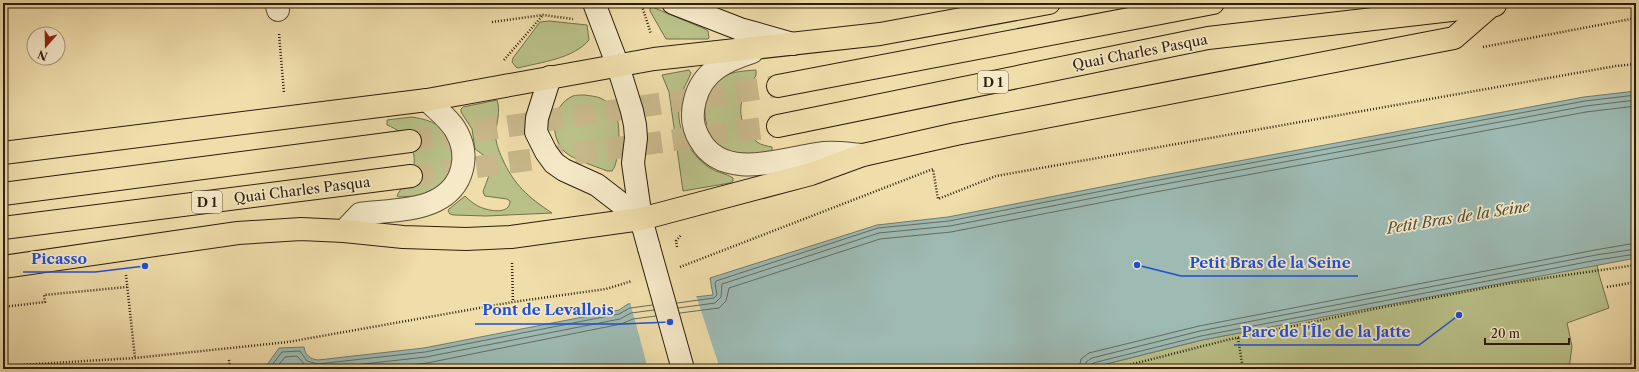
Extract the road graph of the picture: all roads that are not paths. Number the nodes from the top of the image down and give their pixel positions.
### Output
1 (594, 3) edge
2 (673, 3) edge
3 (1049, 3) edge
4 (1213, 3) edge
5 (1499, 4) edge
6 (794, 44) junction
7 (767, 47) junction
8 (618, 66) junction
9 (550, 77) junction
10 (778, 86) tunnel mouth
11 (427, 100) junction
12 (778, 126) tunnel mouth
13 (410, 141) tunnel mouth
14 (3, 153) edge
15 (863, 155) junction
16 (411, 176) tunnel mouth
17 (3, 194) edge
18 (640, 219) junction
19 (3, 228) edge
20 (344, 231) junction
21 (3, 267) edge
22 (683, 369) edge

1 - 8 main road
2 - 6 main road
3 - 6 main road
4 - 10 main road
5 - 12 main road, Quai Charles Pasqua / D 1
5 - 15 main road
6 - 7 main road
7 - 8 main road
7 - 15 main road
8 - 9 main road
8 - 18 main road
9 - 11 main road
9 - 18 main road
11 - 14 main road
11 - 20 main road
13 - 17 main road
15 - 18 main road
16 - 19 main road, Quai Charles Pasqua / D 1
18 - 20 main road
18 - 22 main road, bridge
20 - 21 main road

